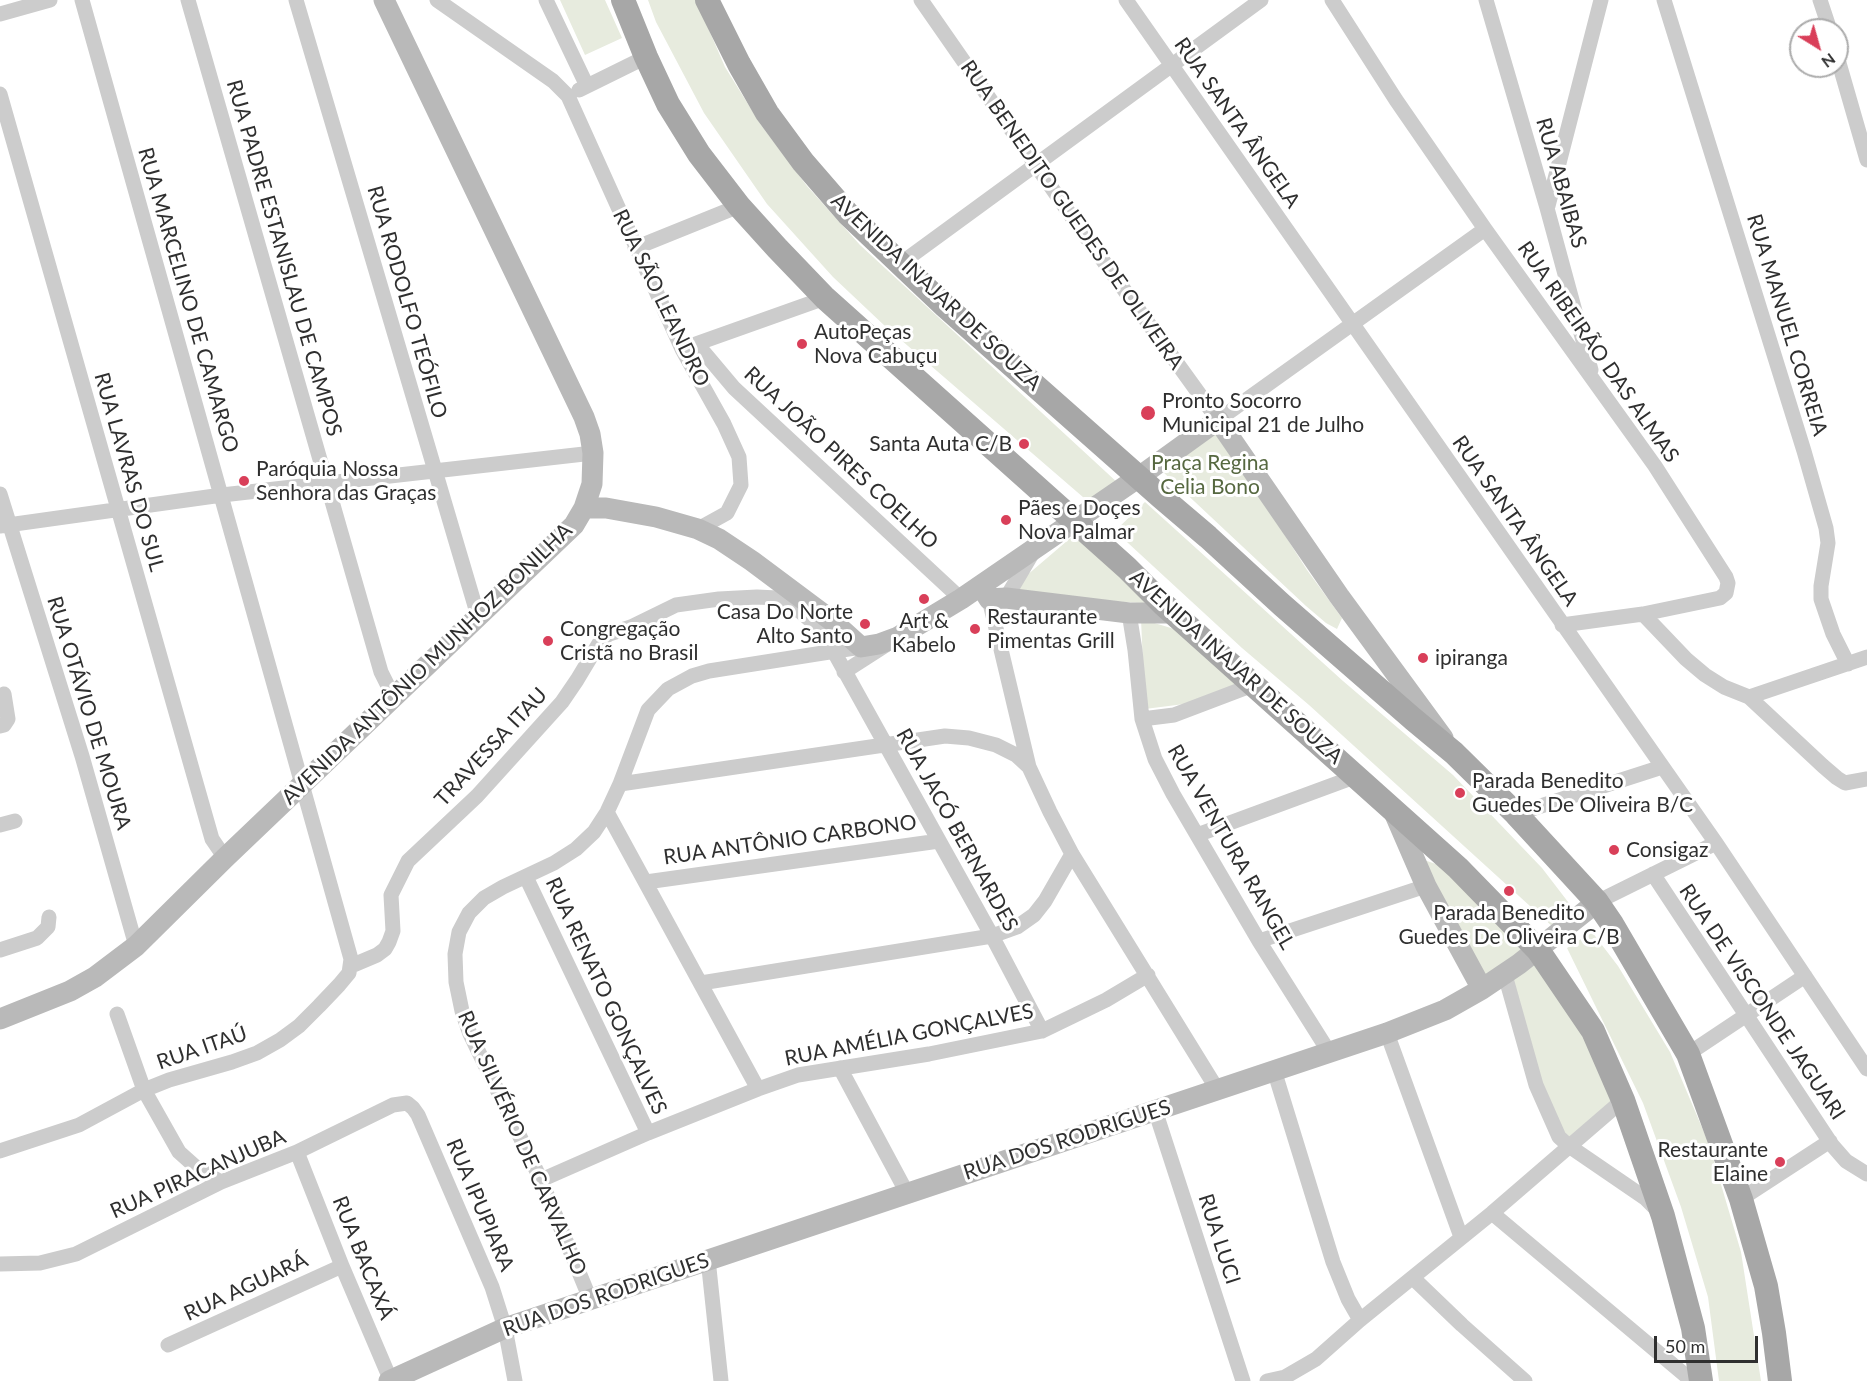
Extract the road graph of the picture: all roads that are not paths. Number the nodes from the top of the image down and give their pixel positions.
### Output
1 (50, 0) edge
2 (82, 0) edge
3 (188, 0) edge
4 (296, 0) edge
5 (384, 0) edge
6 (436, 0) edge
7 (546, 0) edge
8 (623, 0) edge
9 (921, 0) edge
10 (1126, 0) edge
11 (1261, 0) edge
12 (1332, 0) edge
13 (1486, 0) edge
14 (1601, 0) edge
15 (1664, 0) edge
16 (1820, 0) edge
17 (714, 3) edge
18 (0, 14) edge
19 (1826, 18) edge
20 (646, 57) junction
21 (1172, 65) junction
22 (1843, 78) edge
23 (587, 86) junction
24 (0, 94) edge
25 (568, 96) junction
26 (1867, 160) edge
27 (1036, 164) junction
28 (739, 206) junction
29 (1547, 208) junction
30 (1485, 229) junction
31 (635, 248) junction
32 (900, 264) junction
33 (825, 298) junction
34 (1352, 324) junction
35 (697, 344) junction
36 (681, 349) junction
37 (1594, 379) junction
38 (1218, 420) junction
39 (594, 453) junction
40 (435, 472) junction
41 (1139, 477) junction
42 (326, 484) junction
43 (0, 494) edge
44 (222, 495) junction
45 (584, 508) junction
46 (118, 511) junction
47 (1074, 521) junction
48 (4, 526) edge
49 (698, 529) junction
50 (992, 594) junction
51 (961, 599) junction
52 (1129, 613) junction
53 (1173, 613) junction
54 (1643, 614) junction
55 (478, 616) junction
56 (1562, 625) junction
57 (898, 637) junction
58 (861, 646) junction
59 (833, 650) junction
60 (1867, 657) edge
61 (1848, 664) junction
62 (844, 672) junction
63 (1253, 685) junction
64 (4, 694) dead end
65 (1749, 697) junction
66 (394, 698) junction
67 (1142, 719) junction
68 (0, 726) edge
69 (885, 745) junction
70 (1454, 753) junction
71 (1029, 767) junction
72 (1662, 767) junction
73 (1357, 776) junction
74 (1867, 779) edge
75 (303, 784) junction
76 (620, 784) junction
77 (1392, 807) junction
78 (607, 812) junction
79 (1516, 814) junction
80 (1197, 835) junction
81 (939, 841) junction
82 (1716, 843) junction
83 (1072, 854) junction
84 (225, 858) junction
85 (1653, 874) junction
86 (526, 877) junction
87 (646, 882) junction
88 (1426, 886) junction
89 (1596, 902) junction
90 (49, 917) dead end
91 (992, 936) junction
92 (1259, 941) junction
93 (136, 946) junction
94 (0, 950) edge
95 (1538, 950) junction
96 (351, 966) junction
97 (1148, 975) junction
98 (1505, 975) junction
99 (1805, 976) junction
100 (701, 984) junction
101 (1482, 989) junction
102 (117, 1014) dead end
103 (1746, 1016) junction
104 (0, 1019) edge
105 (1042, 1031) junction
106 (1387, 1033) junction
107 (1329, 1052) junction
108 (1688, 1054) junction
109 (840, 1068) junction
110 (1867, 1069) edge
111 (1274, 1070) junction
112 (758, 1089) junction
113 (1217, 1089) junction
114 (144, 1090) junction
115 (1623, 1100) junction
116 (407, 1103) joint
117 (1155, 1110) junction
118 (648, 1133) junction
119 (1830, 1142) junction
120 (1569, 1146) junction
121 (0, 1151) edge
122 (297, 1152) junction
123 (1867, 1174) edge
124 (540, 1180) junction
125 (221, 1182) junction
126 (907, 1193) junction
127 (1741, 1199) junction
128 (1492, 1213) junction
129 (1663, 1216) junction
130 (1461, 1237) junction
131 (708, 1259) junction
132 (0, 1264) edge
133 (342, 1266) junction
134 (1413, 1278) junction
135 (590, 1299) junction
136 (1360, 1320) junction
137 (505, 1328) junction
138 (168, 1346) dead end
139 (1692, 1377) edge
140 (391, 1381) edge
141 (515, 1381) edge
142 (721, 1381) edge
143 (1243, 1381) edge
144 (1267, 1381) edge
145 (1525, 1381) edge
146 (1780, 1381) edge

1 - 18 street
2 - 44 street, RUA MARCELINO DE CAMARGO
3 - 42 street, RUA PADRE ESTANISLAU DE CAMPOS
4 - 40 street, RUA RODOLFO TEÓFILO
5 - 39 street, AVENIDA ANTÔNIO MUNHOZ BONILHA
6 - 25 street, RUA SÃO LEANDRO
7 - 23 street
8 - 20 main road, AVENIDA INAJAR DE SOUZA
9 - 27 street, RUA BENEDITO GUEDES DE OLIVEIRA
10 - 21 street, RUA SANTA ÂNGELA
11 - 21 street
12 - 30 street, RUA RIBEIRÃO DAS ALMAS
13 - 29 street, RUA ABAIBAS
14 - 29 street
15 - 61 street, RUA MANUEL CORREIA
16 - 19 street
17 - 32 main road, AVENIDA INAJAR DE SOUZA
20 - 23 street
20 - 28 main road, AVENIDA INAJAR DE SOUZA
21 - 27 street
21 - 34 street, RUA SANTA ÂNGELA
22 - 26 street
23 - 25 street
24 - 46 street, RUA LAVRAS DO SUL
25 - 31 street, RUA SÃO LEANDRO
27 - 32 street
27 - 38 street, RUA BENEDITO GUEDES DE OLIVEIRA
28 - 31 street
28 - 33 main road, AVENIDA INAJAR DE SOUZA
29 - 37 street, RUA ABAIBAS
30 - 34 street
30 - 37 street, RUA RIBEIRÃO DAS ALMAS
31 - 36 street, RUA SÃO LEANDRO
32 - 41 main road, AVENIDA INAJAR DE SOUZA
33 - 35 street
33 - 47 main road, AVENIDA INAJAR DE SOUZA
34 - 38 street
34 - 56 street, RUA SANTA ÂNGELA
35 - 36 street
35 - 51 street, RUA JOÃO PIRES COELHO
36 - 49 street, RUA SÃO LEANDRO
37 - 54 street, RUA RIBEIRÃO DAS ALMAS
38 - 41 street, RUA SILVÉRIO DE CARVALHO
38 - 70 street, RUA BENEDITO GUEDES DE OLIVEIRA
39 - 40 street
39 - 45 street, AVENIDA ANTÔNIO MUNHOZ BONILHA
40 - 42 street
40 - 55 street, RUA RODOLFO TEÓFILO
41 - 47 street, RUA SILVÉRIO DE CARVALHO
41 - 70 main road, AVENIDA INAJAR DE SOUZA
42 - 44 street
42 - 66 street, RUA PADRE ESTANISLAU DE CAMPOS
43 - 48 street, RUA OTÁVIO DE MOURA
44 - 46 street
44 - 75 street, RUA MARCELINO DE CAMARGO
45 - 49 street
45 - 55 street, AVENIDA ANTÔNIO MUNHOZ BONILHA
46 - 48 street
46 - 84 street, RUA LAVRAS DO SUL
47 - 50 street, RUA SILVÉRIO DE CARVALHO
47 - 53 main road, AVENIDA INAJAR DE SOUZA
48 - 93 street, RUA OTÁVIO DE MOURA
49 - 58 street
50 - 51 street, RUA SILVÉRIO DE CARVALHO
50 - 52 street
50 - 71 street
51 - 57 street, RUA SILVÉRIO DE CARVALHO
52 - 53 street
52 - 67 street, RUA VENTURA RANGEL
53 - 63 main road, AVENIDA INAJAR DE SOUZA
54 - 56 street, RUA RIBEIRÃO DAS ALMAS
54 - 65 street
55 - 66 street, AVENIDA ANTÔNIO MUNHOZ BONILHA
56 - 72 street, RUA SANTA ÂNGELA
57 - 58 street, RUA SILVÉRIO DE CARVALHO
57 - 62 street
58 - 59 street, RUA SILVÉRIO DE CARVALHO
59 - 62 street, RUA JACÓ BERNARDES
59 - 76 street, RUA SILVÉRIO DE CARVALHO
59 - 96 street, TRAVESSA ITAU
60 - 61 street
61 - 65 street
62 - 69 street, RUA JACÓ BERNARDES
63 - 67 street
63 - 73 main road, AVENIDA INAJAR DE SOUZA
64 - 68 street
65 - 74 street
66 - 75 street, AVENIDA ANTÔNIO MUNHOZ BONILHA
67 - 80 street, RUA VENTURA RANGEL
69 - 71 street
69 - 76 street
69 - 81 street, RUA JACÓ BERNARDES
70 - 79 main road, AVENIDA INAJAR DE SOUZA
71 - 83 street
72 - 79 street
72 - 82 street, RUA SANTA ÂNGELA
73 - 77 main road, AVENIDA INAJAR DE SOUZA
73 - 80 street
75 - 84 street, AVENIDA ANTÔNIO MUNHOZ BONILHA
75 - 96 street
76 - 78 street, RUA SILVÉRIO DE CARVALHO
77 - 88 street
77 - 95 main road, AVENIDA INAJAR DE SOUZA
78 - 86 street, RUA SILVÉRIO DE CARVALHO
78 - 87 street
79 - 89 main road, AVENIDA INAJAR DE SOUZA
80 - 92 street, RUA VENTURA RANGEL
81 - 87 street, RUA ANTÔNIO CARBONO
81 - 91 street, RUA JACÓ BERNARDES
82 - 85 street, RUA DOS RODRIGUES
82 - 99 street, RUA SANTA ÂNGELA
83 - 91 street
83 - 97 street
84 - 93 street, AVENIDA ANTÔNIO MUNHOZ BONILHA
85 - 89 street, RUA DOS RODRIGUES
85 - 103 street, RUA DE VISCONDE JAGUARI
86 - 118 street, RUA RENATO GONÇALVES
86 - 124 street, RUA SILVÉRIO DE CARVALHO
87 - 100 street
88 - 92 street
88 - 101 street
89 - 95 street, RUA DOS RODRIGUES
89 - 108 main road, AVENIDA INAJAR DE SOUZA
90 - 94 street
91 - 100 street
91 - 105 street, RUA JACÓ BERNARDES
92 - 107 street, RUA VENTURA RANGEL
93 - 104 street, AVENIDA ANTÔNIO MUNHOZ BONILHA
95 - 98 street, RUA DOS RODRIGUES
95 - 115 main road, AVENIDA INAJAR DE SOUZA
96 - 114 street, RUA ITAÚ
97 - 105 street, RUA AMÉLIA GONÇALVES
97 - 113 street
98 - 101 street, RUA DOS RODRIGUES
98 - 120 street
99 - 103 street
99 - 110 street, RUA SANTA ÂNGELA
100 - 112 street
101 - 106 street, RUA DOS RODRIGUES
102 - 114 street
103 - 108 street
103 - 119 street, RUA DE VISCONDE JAGUARI
105 - 109 street, RUA AMÉLIA GONÇALVES
106 - 107 street, RUA DOS RODRIGUES
106 - 130 street
107 - 111 street, RUA DOS RODRIGUES
108 - 127 main road, AVENIDA INAJAR DE SOUZA
109 - 112 street, RUA AMÉLIA GONÇALVES
109 - 126 street
111 - 113 street, RUA DOS RODRIGUES
111 - 136 street
112 - 118 street, RUA AMÉLIA GONÇALVES
113 - 117 street, RUA DOS RODRIGUES
114 - 121 street, RUA ITAÚ
114 - 125 street
115 - 120 street
115 - 129 main road, AVENIDA INAJAR DE SOUZA
116 - 122 street, RUA PIRACANJUBA
116 - 137 street, RUA IPUPIARA
117 - 126 street, RUA DOS RODRIGUES
117 - 143 street, RUA LUCI
118 - 124 street, RUA AMÉLIA GONÇALVES
119 - 123 street, RUA DE VISCONDE JAGUARI
119 - 127 street
120 - 128 street
120 - 129 street
122 - 125 street, RUA PIRACANJUBA
122 - 133 street, RUA BACAXÁ
124 - 135 street, RUA SILVÉRIO DE CARVALHO
125 - 132 street, RUA PIRACANJUBA
126 - 131 street, RUA DOS RODRIGUES
127 - 146 main road, AVENIDA INAJAR DE SOUZA
128 - 130 street
128 - 139 street
129 - 139 main road, AVENIDA INAJAR DE SOUZA
130 - 134 street
131 - 135 street, RUA DOS RODRIGUES
131 - 142 street
133 - 138 street, RUA AGUARÁ
133 - 140 street, RUA BACAXÁ
134 - 136 street
134 - 145 street
135 - 137 street, RUA DOS RODRIGUES
136 - 144 street
137 - 140 street, RUA DOS RODRIGUES
137 - 141 street, RUA IPUPIARA

